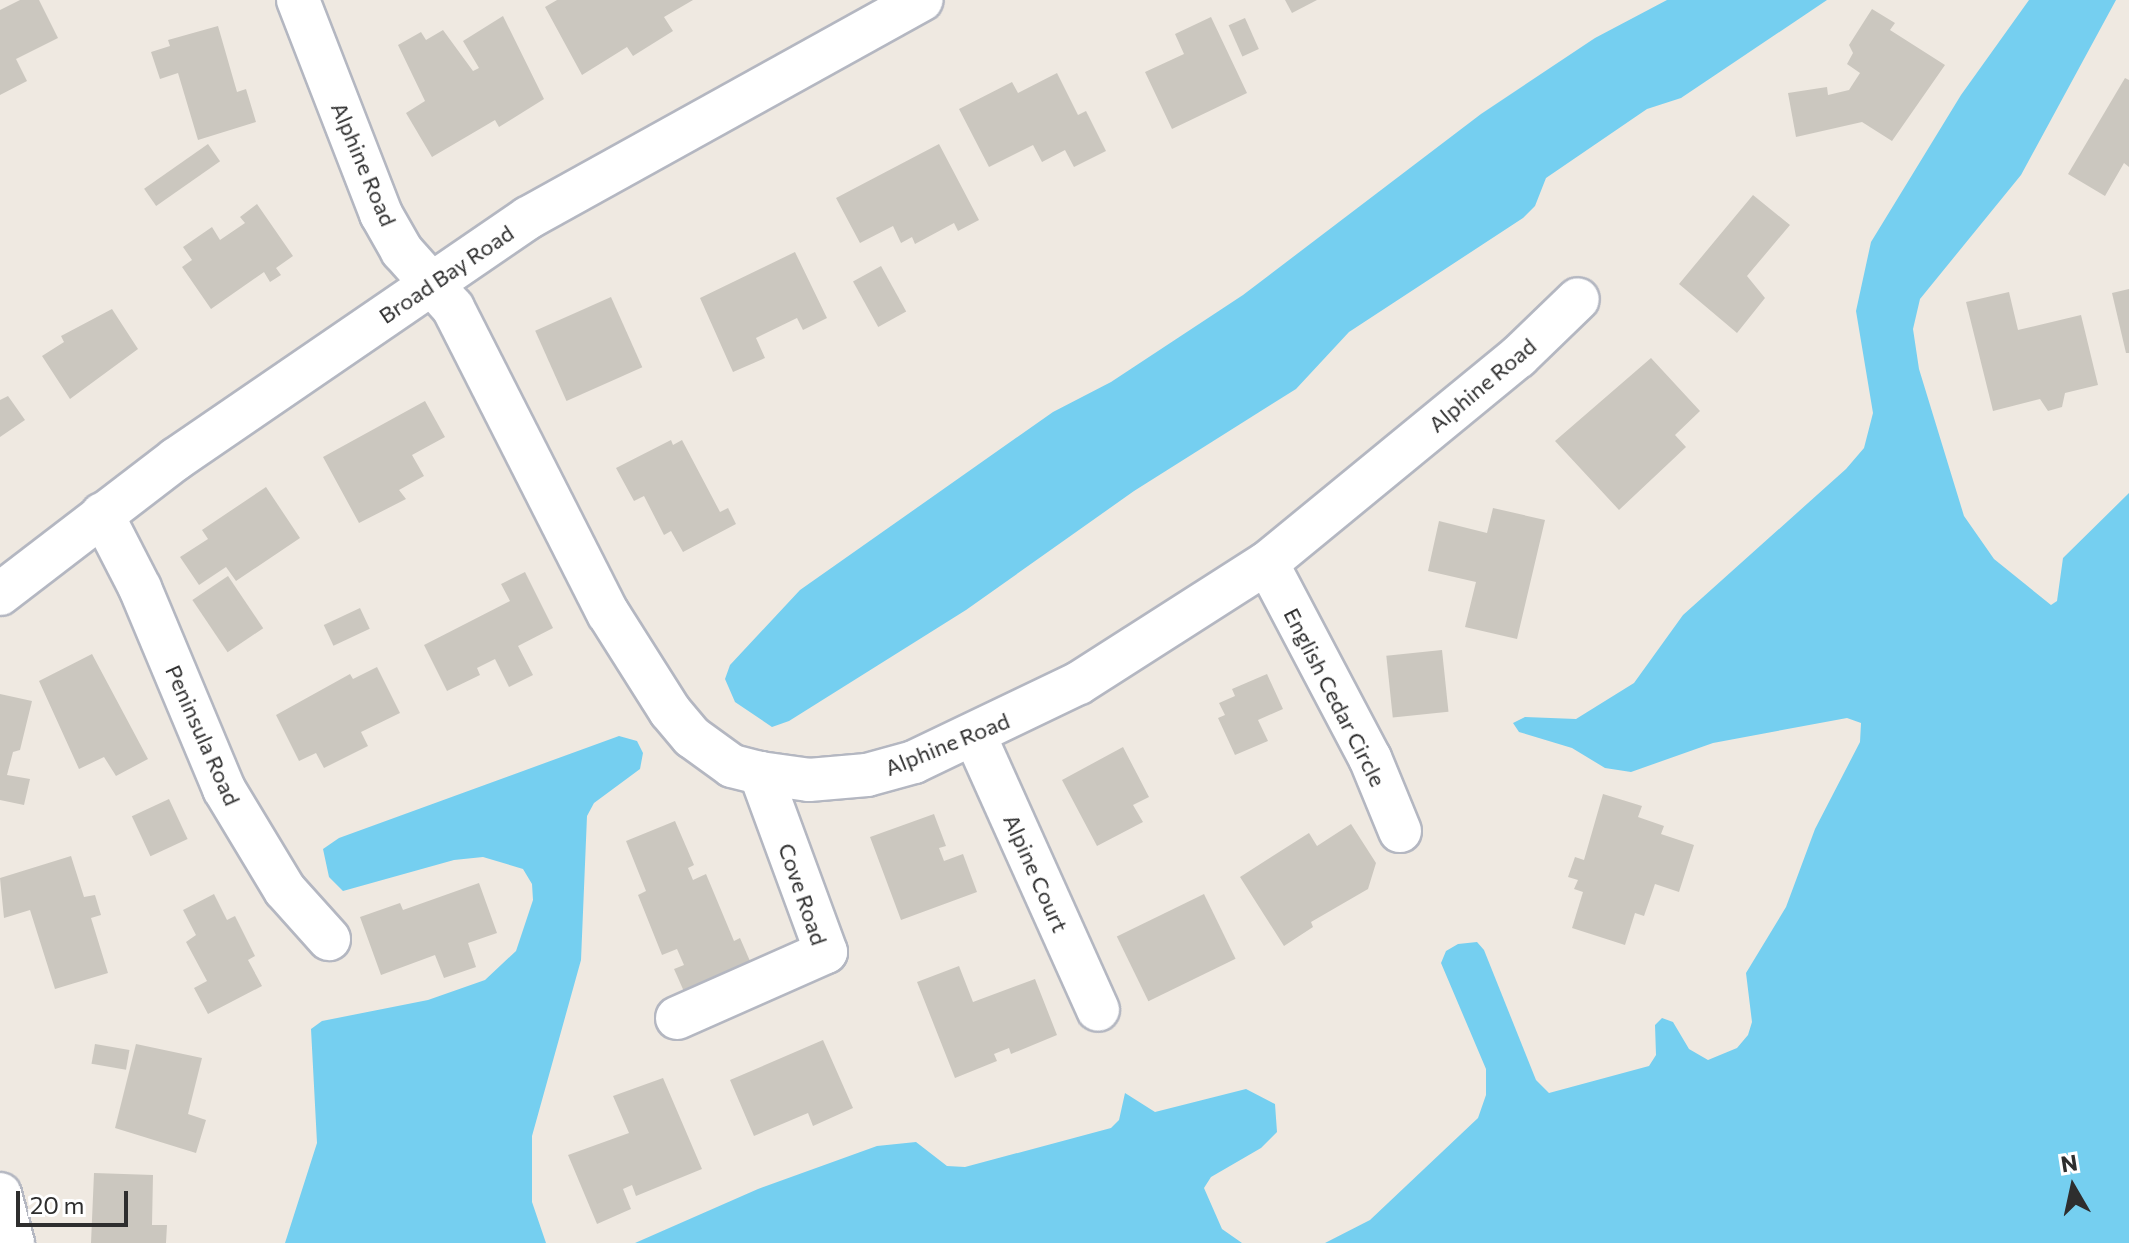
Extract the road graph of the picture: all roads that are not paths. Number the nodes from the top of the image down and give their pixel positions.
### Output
1 (298, 0) edge
2 (922, 0) edge
3 (432, 283) junction
4 (1578, 299) dead end
5 (102, 514) junction
6 (1267, 563) junction
7 (0, 594) edge
8 (975, 736) junction
9 (760, 773) junction
10 (1400, 831) dead end
11 (329, 939) dead end
12 (1098, 1010) dead end
13 (677, 1018) dead end
14 (0, 1194) edge
15 (13, 1243) edge

1 - 3 street, Alphine Road
2 - 3 street, Broad Bay Road
3 - 5 street, Broad Bay Road
3 - 9 street, Alphine Road
4 - 6 street, Alphine Road
5 - 7 street, Broad Bay Road
5 - 11 street, Peninsula Road
6 - 8 street, Alphine Road
6 - 10 street, English Cedar Circle
8 - 9 street, Alphine Road
8 - 12 street, Alpine Court
9 - 13 street, Cove Road
14 - 15 street

